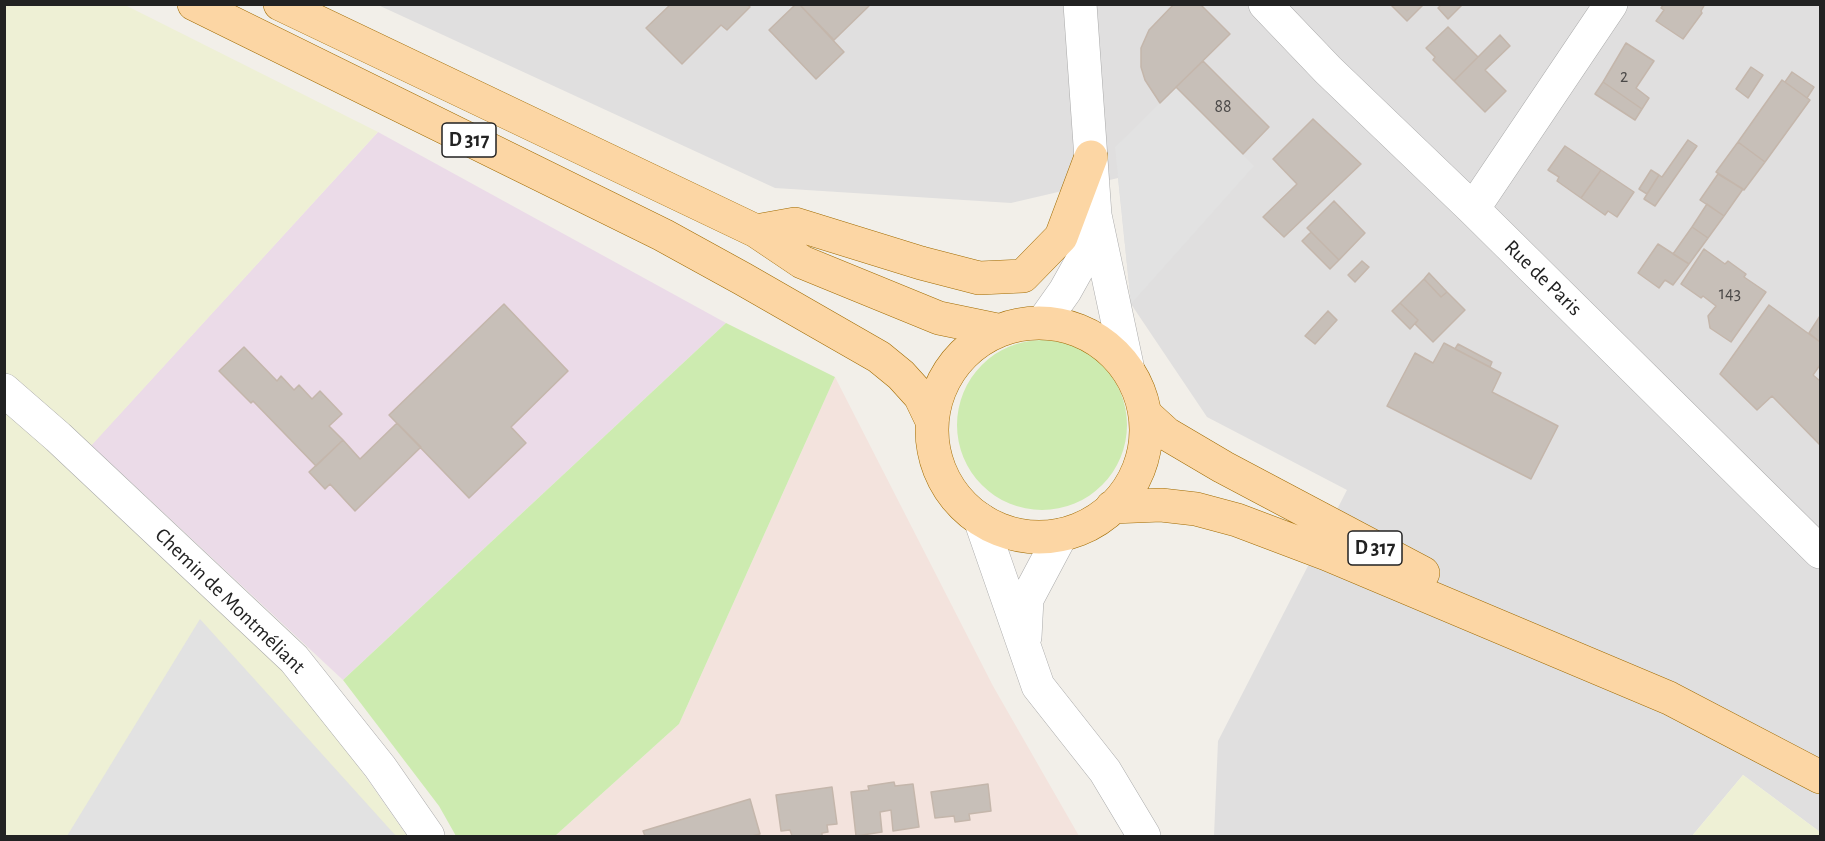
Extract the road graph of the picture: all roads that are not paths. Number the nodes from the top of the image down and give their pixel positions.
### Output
1 (194, 4) edge
2 (280, 4) edge
3 (1080, 4) edge
4 (1265, 4) edge
5 (1611, 4) edge
6 (1091, 157) junction
7 (1473, 209) junction
8 (1095, 215) junction
9 (756, 231) junction
10 (1043, 322) junction
11 (998, 330) junction
12 (1128, 370) junction
13 (4, 390) edge
14 (1145, 414) junction
15 (932, 421) junction
16 (1112, 507) junction
17 (980, 519) junction
18 (1061, 535) junction
19 (1821, 552) edge
20 (1024, 647) junction
21 (1610, 672) junction
22 (1821, 777) edge
23 (428, 837) edge
24 (1144, 837) edge

1 - 15 main road, D 317
2 - 9 main road, D 317
3 - 6 street
4 - 7 street, Rue de Paris
5 - 7 street
6 - 8 street
6 - 9 main road
7 - 19 street, Rue de Paris
8 - 10 street
8 - 12 street
9 - 11 main road, D 317
10 - 11 main road
10 - 12 main road
11 - 15 main road
12 - 14 main road
13 - 23 street, Chemin de Montméliant
14 - 16 main road
14 - 21 main road, D 317
15 - 17 main road
16 - 18 main road
16 - 21 main road, D 317
17 - 18 main road
17 - 20 street
18 - 20 street
20 - 24 street
21 - 22 main road, D 317

